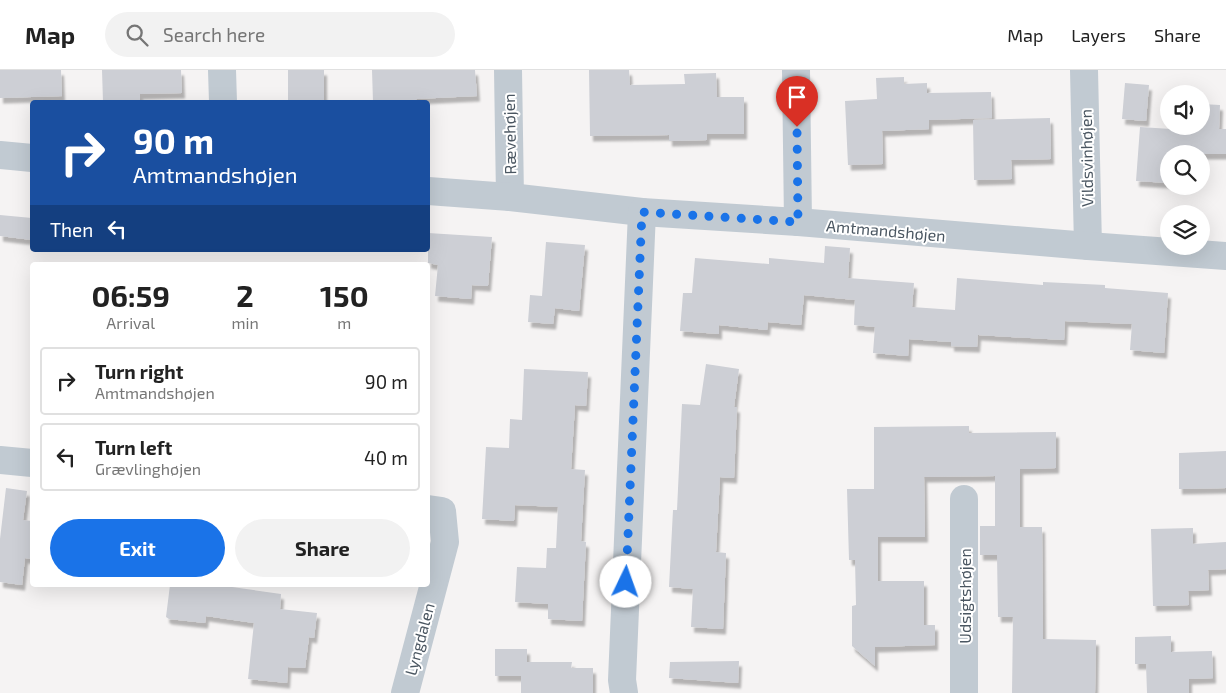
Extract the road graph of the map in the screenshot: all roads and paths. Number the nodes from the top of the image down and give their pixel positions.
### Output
1 (222, 70) edge
2 (508, 70) edge
3 (796, 70) edge
4 (1084, 70) edge
5 (223, 100) edge
6 (0, 155) edge
7 (30, 158) edge
8 (430, 191) edge
9 (510, 197) junction
10 (642, 212) junction
11 (798, 222) junction
12 (1088, 246) junction
13 (1226, 256) edge
14 (0, 460) edge
15 (30, 463) edge
16 (964, 499) dead end
17 (430, 509) edge
18 (405, 693) edge
19 (624, 693) edge
20 (964, 693) edge

1 - 5 street
2 - 9 street, Rævehøjen
3 - 11 street
4 - 12 street, Vildsvinhøjen
6 - 7 street
8 - 9 street, Amtmandshøjen
9 - 10 street, Amtmandshøjen
10 - 11 street, Amtmandshøjen
10 - 19 street
11 - 12 street, Amtmandshøjen
12 - 13 street, Amtmandshøjen
14 - 15 street
16 - 20 street, Udsigtshøjen
17 - 18 street, Lyngdalen

